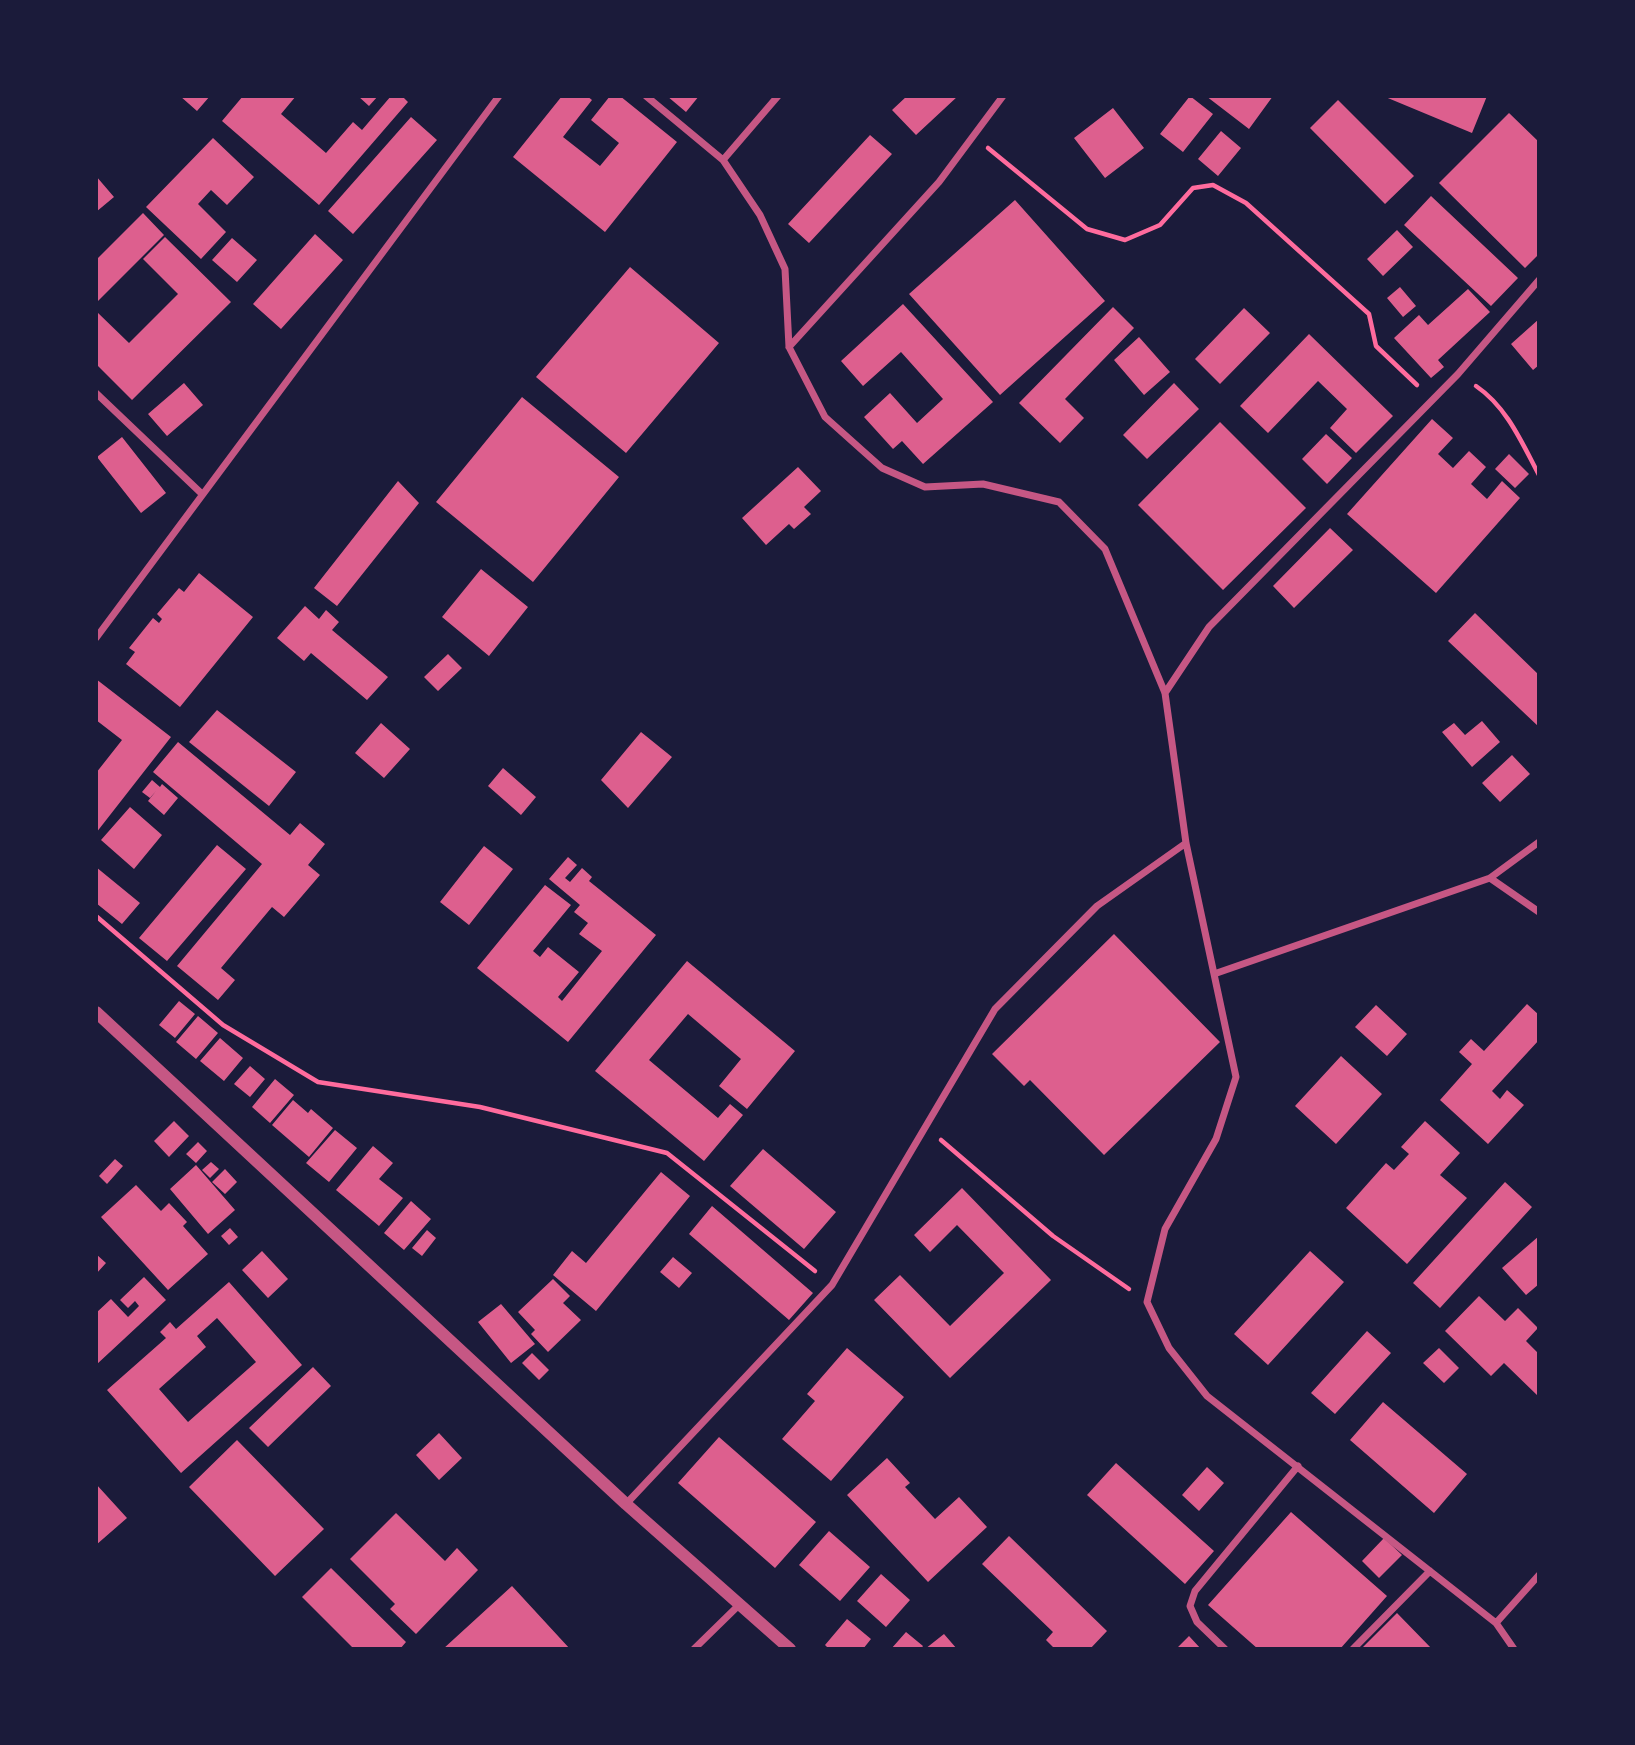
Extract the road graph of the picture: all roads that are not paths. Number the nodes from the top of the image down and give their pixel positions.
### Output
1 (499, 96) edge
2 (646, 96) edge
3 (778, 96) edge
4 (1003, 96) edge
5 (723, 160) junction
6 (1539, 280) edge
7 (789, 347) junction
8 (96, 393) edge
9 (202, 494) junction
10 (96, 638) edge
11 (1165, 693) junction
12 (1539, 842) edge
13 (1186, 843) junction
14 (1490, 878) junction
15 (1539, 912) edge
16 (1214, 974) junction
17 (96, 1012) edge
18 (1298, 1466) junction
19 (626, 1504) junction
20 (1430, 1571) junction
21 (1539, 1575) edge
22 (741, 1603) junction
23 (1496, 1623) junction
24 (694, 1649) edge
25 (790, 1649) edge
26 (1224, 1649) edge
27 (1353, 1649) edge
28 (1514, 1649) edge

1 - 9 street
2 - 5 street
3 - 5 street
4 - 7 street
5 - 7 street
6 - 11 street
7 - 11 street
8 - 9 street
9 - 10 street
11 - 13 street
12 - 14 street
13 - 16 street
13 - 19 street
14 - 15 street
14 - 16 street
16 - 18 street
17 - 19 street
18 - 20 street
18 - 26 street
19 - 22 street
20 - 23 street
20 - 27 street
21 - 23 street
22 - 24 street
22 - 25 street
23 - 28 street

